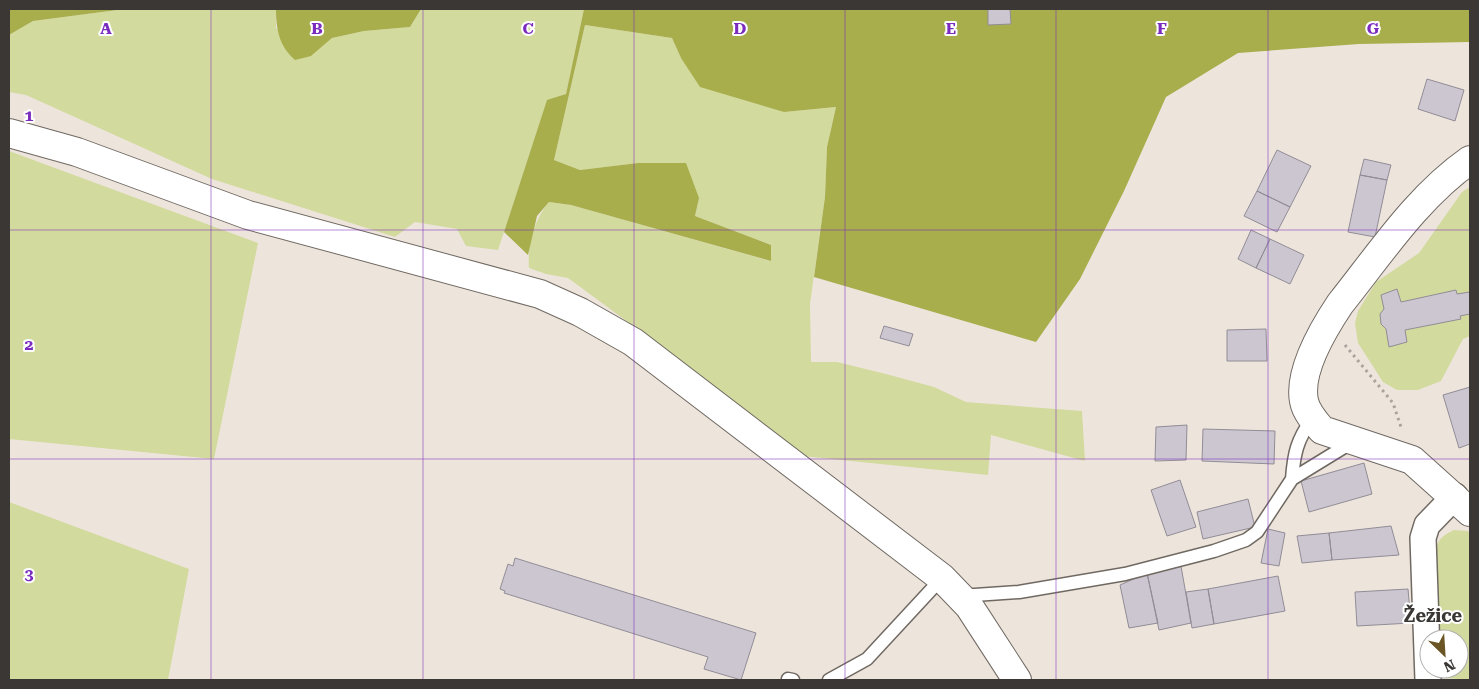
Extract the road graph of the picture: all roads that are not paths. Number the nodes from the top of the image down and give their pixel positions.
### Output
1 (9, 133) edge
2 (1470, 160) edge
3 (1312, 419) junction
4 (1354, 441) junction
5 (1292, 479) junction
6 (1462, 504) edge
7 (950, 587) junction
8 (829, 680) edge
9 (1018, 680) edge
10 (1428, 680) edge

1 - 7 street
2 - 3 street
3 - 4 street
3 - 5 lane
4 - 5 lane
4 - 6 street
5 - 7 lane
6 - 10 street
7 - 8 lane
7 - 9 street

